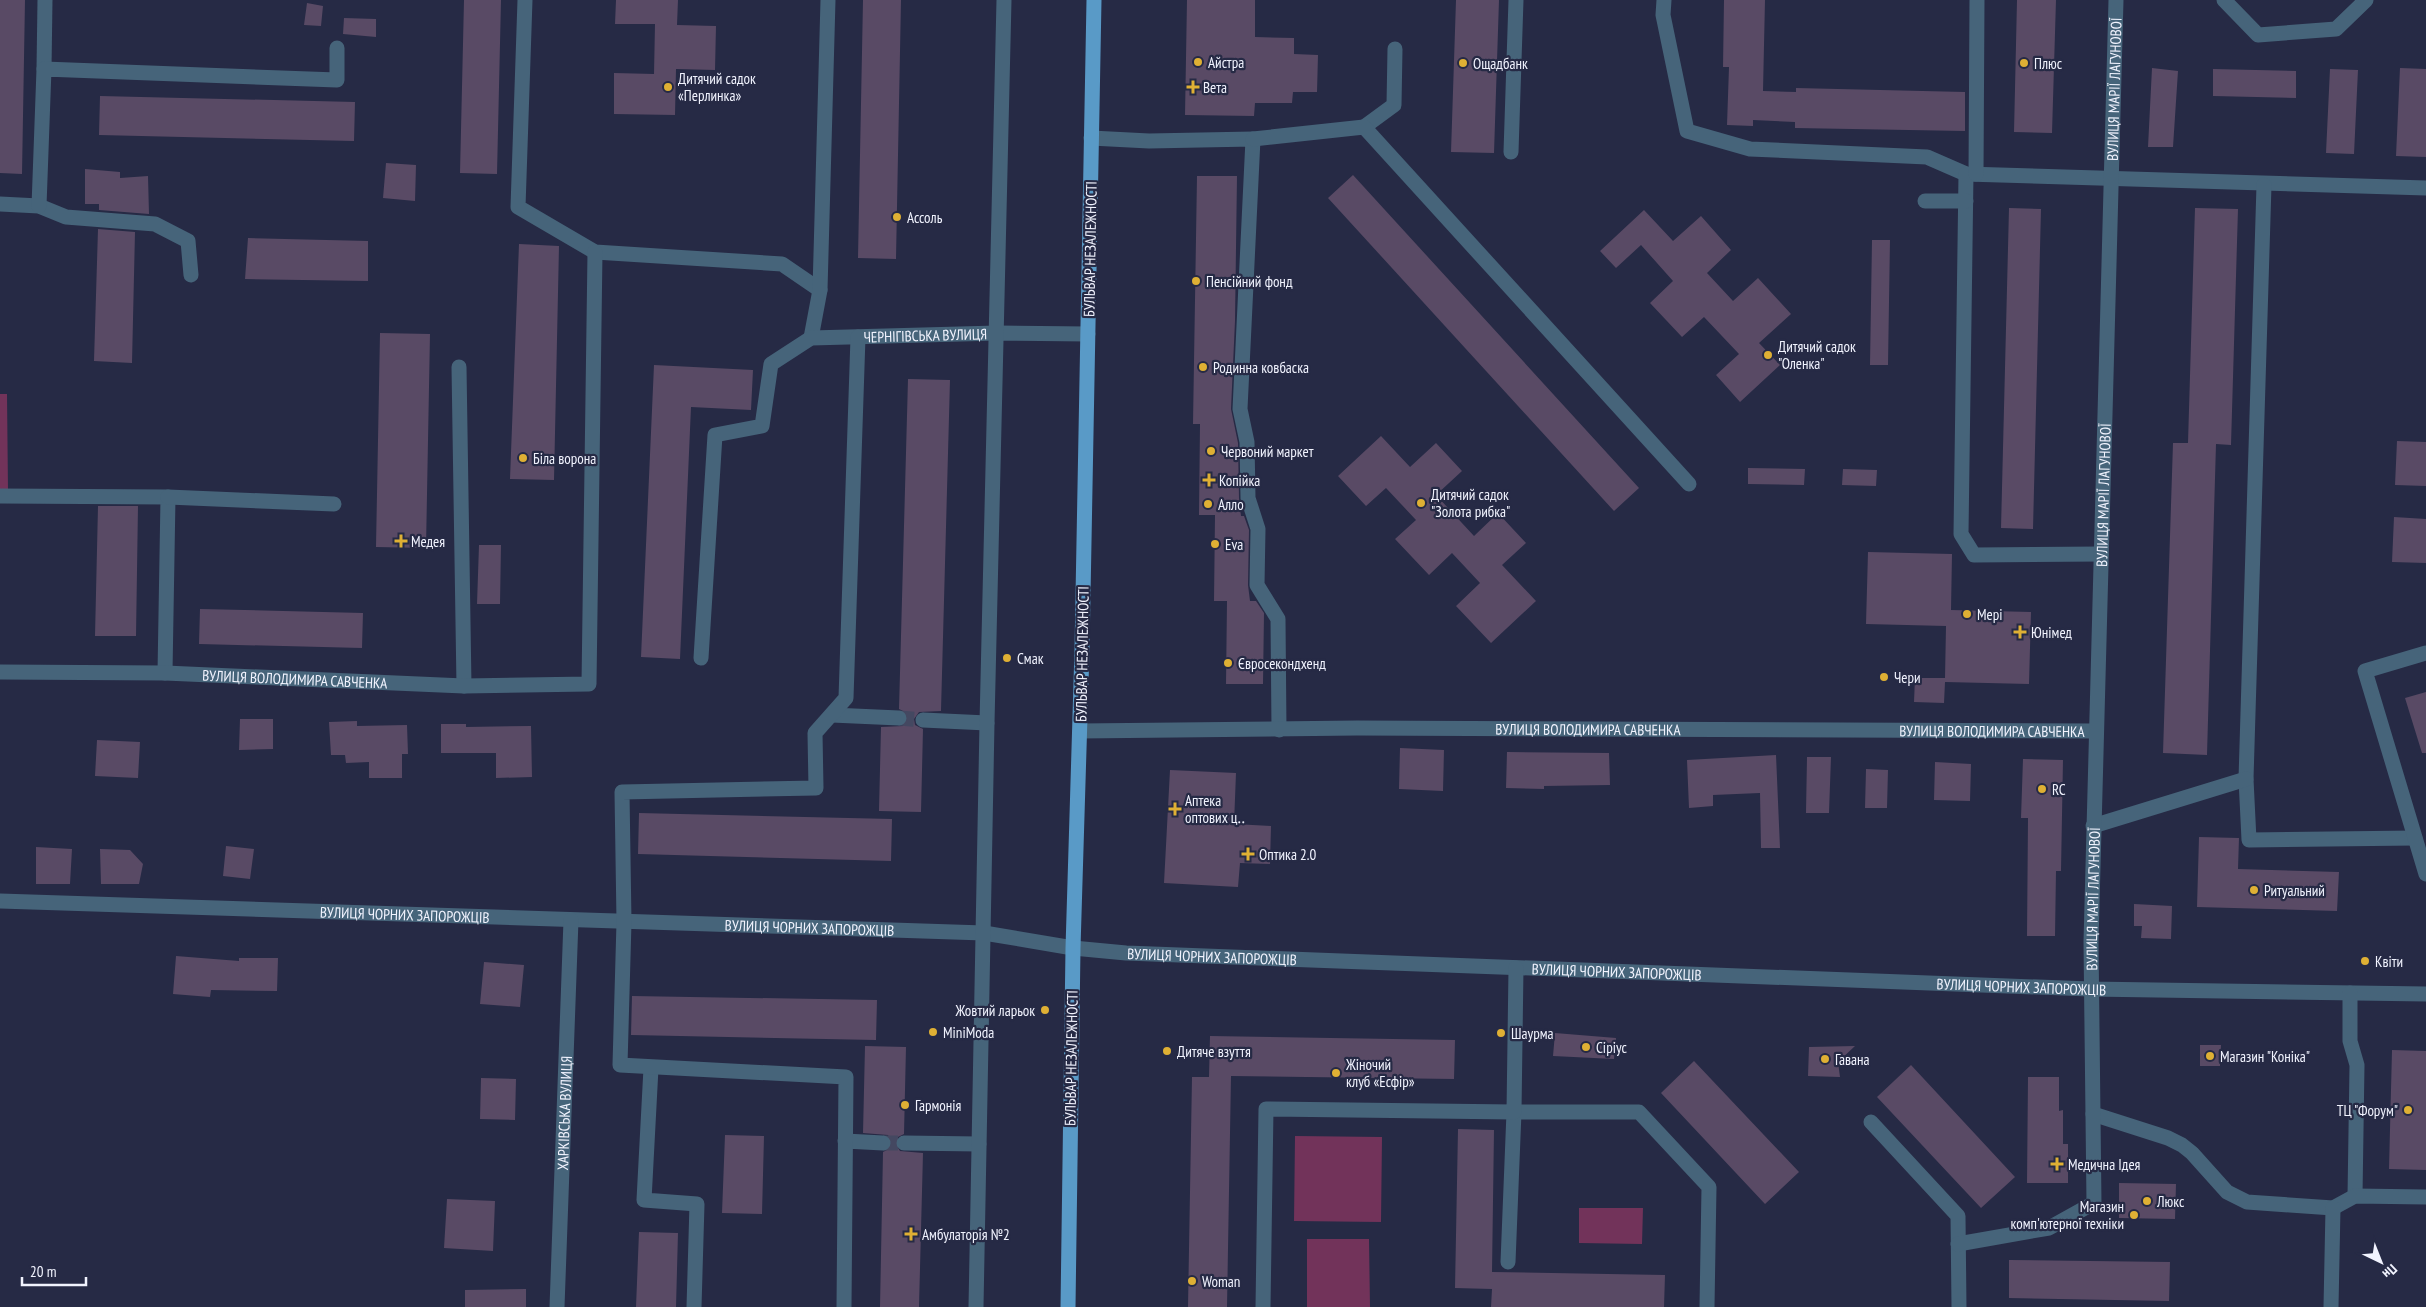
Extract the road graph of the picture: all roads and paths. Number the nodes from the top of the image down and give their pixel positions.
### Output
1 (45, 0) edge
2 (525, 0) edge
3 (828, 0) edge
4 (1004, 0) edge
5 (1094, 0) edge
6 (1516, 0) edge
7 (1664, 0) edge
8 (1978, 0) edge
9 (2116, 0) edge
10 (2224, 0) edge
11 (2366, 0) edge
12 (337, 48) dead end
13 (1396, 49) dead end
14 (44, 69) junction
15 (1364, 127) junction
16 (1091, 138) junction
17 (1253, 139) junction
18 (1511, 152) dead end
19 (1971, 174) junction
20 (2113, 178) junction
21 (2264, 185) junction
22 (2426, 188) edge
23 (1925, 201) dead end
24 (1966, 201) junction
25 (0, 204) edge
26 (39, 206) junction
27 (595, 252) junction
28 (191, 275) dead end
29 (820, 290) junction
30 (997, 333) junction
31 (1088, 334) junction
32 (858, 336) junction
33 (811, 338) junction
34 (460, 367) dead end
35 (1689, 484) dead end
36 (0, 496) edge
37 (168, 497) junction
38 (334, 504) dead end
39 (2101, 554) junction
40 (2426, 653) edge
41 (701, 658) dead end
42 (0, 672) edge
43 (165, 673) junction
44 (464, 686) junction
45 (832, 715) junction
46 (899, 718) tunnel mouth
47 (923, 720) tunnel mouth
48 (987, 723) junction
49 (1279, 730) junction
50 (2096, 730) junction
51 (1080, 731) junction
52 (2246, 779) junction
53 (2093, 826) junction
54 (2415, 838) junction
55 (2426, 874) edge
56 (0, 901) edge
57 (571, 920) junction
58 (624, 922) junction
59 (984, 933) junction
60 (1073, 948) junction
61 (1516, 968) junction
62 (2090, 989) junction
63 (2350, 993) junction
64 (2426, 994) edge
65 (651, 1068) junction
66 (1514, 1112) junction
67 (2093, 1114) junction
68 (1871, 1122) dead end
69 (845, 1141) junction
70 (883, 1143) tunnel mouth
71 (904, 1143) tunnel mouth
72 (979, 1144) junction
73 (2355, 1196) junction
74 (2426, 1197) edge
75 (2333, 1208) junction
76 (1958, 1244) junction
77 (1508, 1262) dead end
78 (557, 1307) edge
79 (694, 1307) edge
80 (844, 1307) edge
81 (976, 1307) edge
82 (1068, 1307) edge
83 (1263, 1307) edge
84 (1707, 1307) edge
85 (1959, 1307) edge
86 (2331, 1307) edge

1 - 14 street
2 - 27 street
3 - 29 street
4 - 30 street
5 - 16 main road, БУЛЬВАР НЕЗАЛЕЖНОСТІ
6 - 18 street
7 - 19 street
8 - 19 street
9 - 20 street, ВУЛИЦЯ МАРІЇ ЛАГУНОВОЇ
10 - 11 street
12 - 14 street
13 - 15 street
14 - 26 street
15 - 17 street
15 - 35 street
16 - 17 street
16 - 31 main road, БУЛЬВАР НЕЗАЛЕЖНОСТІ
17 - 49 street
19 - 20 street
19 - 24 street
20 - 21 street
20 - 39 street, ВУЛИЦЯ МАРІЇ ЛАГУНОВОЇ
21 - 22 street
21 - 52 street
23 - 24 street
24 - 39 street
25 - 26 street
26 - 28 street
27 - 29 street
27 - 44 street, ВУЛИЦЯ ВОЛОДИМИРА САВЧЕНКА
29 - 33 street
30 - 31 street, ЧЕРНІГІВСЬКА ВУЛИЦЯ
30 - 32 street, ЧЕРНІГІВСЬКА ВУЛИЦЯ
30 - 48 street
31 - 51 main road, БУЛЬВАР НЕЗАЛЕЖНОСТІ
32 - 33 street, ЧЕРНІГІВСЬКА ВУЛИЦЯ
32 - 45 street
33 - 41 street
34 - 44 street
36 - 37 street
37 - 38 street
37 - 43 street
39 - 50 street, ВУЛИЦЯ МАРІЇ ЛАГУНОВОЇ
40 - 54 street
42 - 43 street, ВУЛИЦЯ ВОЛОДИМИРА САВЧЕНКА
43 - 44 street, ВУЛИЦЯ ВОЛОДИМИРА САВЧЕНКА
45 - 46 street
45 - 58 street
47 - 48 street
48 - 59 street
49 - 50 street, ВУЛИЦЯ ВОЛОДИМИРА САВЧЕНКА
49 - 51 street, ВУЛИЦЯ ВОЛОДИМИРА САВЧЕНКА
50 - 53 street, ВУЛИЦЯ МАРІЇ ЛАГУНОВОЇ
51 - 60 main road, БУЛЬВАР НЕЗАЛЕЖНОСТІ
52 - 53 street
52 - 54 street
53 - 62 street, ВУЛИЦЯ МАРІЇ ЛАГУНОВОЇ
54 - 55 street
56 - 57 street, ВУЛИЦЯ ЧОРНИХ ЗАПОРОЖЦІВ
57 - 58 street, ВУЛИЦЯ ЧОРНИХ ЗАПОРОЖЦІВ
57 - 78 street, ХАРКІВСЬКА ВУЛИЦЯ
58 - 59 street, ВУЛИЦЯ ЧОРНИХ ЗАПОРОЖЦІВ
58 - 65 street
59 - 60 street, ВУЛИЦЯ ЧОРНИХ ЗАПОРОЖЦІВ
59 - 72 street
60 - 61 street, ВУЛИЦЯ ЧОРНИХ ЗАПОРОЖЦІВ
60 - 82 main road, БУЛЬВАР НЕЗАЛЕЖНОСТІ
61 - 62 street, ВУЛИЦЯ ЧОРНИХ ЗАПОРОЖЦІВ
61 - 66 street
62 - 63 street, ВУЛИЦЯ ЧОРНИХ ЗАПОРОЖЦІВ
62 - 67 street, ВУЛИЦЯ МАРІЇ ЛАГУНОВОЇ
63 - 64 street, ВУЛИЦЯ ЧОРНИХ ЗАПОРОЖЦІВ
63 - 73 street
65 - 69 street
65 - 79 street
66 - 77 street
66 - 83 street
66 - 84 street
67 - 75 street
67 - 76 street, ВУЛИЦЯ МАРІЇ ЛАГУНОВОЇ
68 - 76 street
69 - 70 street
69 - 80 street
71 - 72 street
72 - 81 street
73 - 74 street
73 - 75 street
75 - 86 street
76 - 85 street

